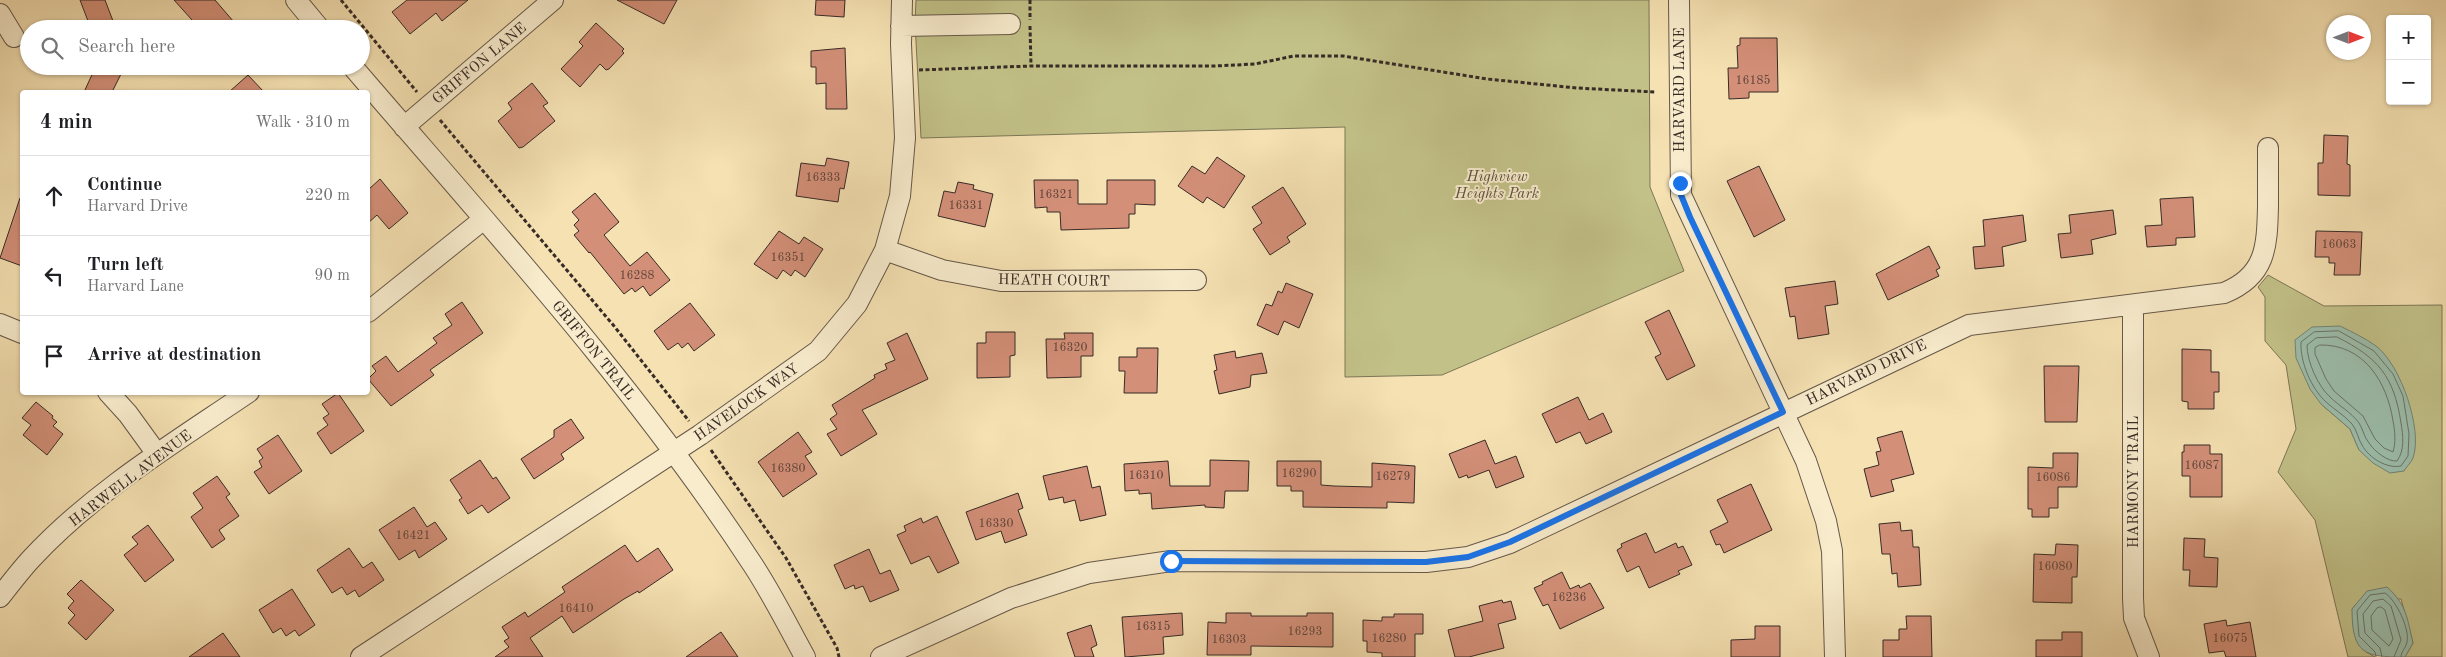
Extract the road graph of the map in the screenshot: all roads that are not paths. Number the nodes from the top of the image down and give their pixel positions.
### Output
1 (296, 0) edge
2 (553, 0) edge
3 (902, 0) edge
4 (1680, 0) edge
5 (0, 14) edge
6 (313, 20) edge
7 (1010, 24) dead end
8 (901, 26) junction
9 (14, 37) dead end
10 (360, 75) edge
11 (404, 127) junction
12 (2268, 148) dead end
13 (484, 219) junction
14 (886, 250) junction
15 (1196, 280) dead end
16 (2133, 305) junction
17 (370, 310) edge
18 (0, 324) edge
19 (20, 332) edge
20 (111, 395) edge
21 (245, 395) edge
22 (1783, 412) junction
23 (673, 452) junction
24 (157, 454) junction
25 (0, 597) edge
26 (361, 657) edge
27 (805, 657) edge
28 (881, 657) edge
29 (1835, 657) edge
30 (2149, 657) edge

1 - 6 street
2 - 11 street, GRIFFON LANE
3 - 8 street, HAVELOCK WAY
4 - 22 street, HARVARD LANE
5 - 9 street
7 - 8 street
8 - 14 street, HAVELOCK WAY
10 - 11 street, GRIFFON TRAIL
11 - 13 street, GRIFFON TRAIL
12 - 16 street, HARVARD DRIVE
13 - 17 street
13 - 23 street, GRIFFON TRAIL
14 - 15 street, HEATH COURT
14 - 23 street, HAVELOCK WAY
16 - 22 street, HARVARD DRIVE
16 - 30 street, HARMONY TRAIL
18 - 19 street
20 - 24 street
21 - 24 street, HARWELL AVENUE
22 - 28 street, HARVARD DRIVE
22 - 29 street, HARVARD LANE
23 - 26 street, HAVELOCK WAY
23 - 27 street, GRIFFON TRAIL
24 - 25 street, HARWELL AVENUE

